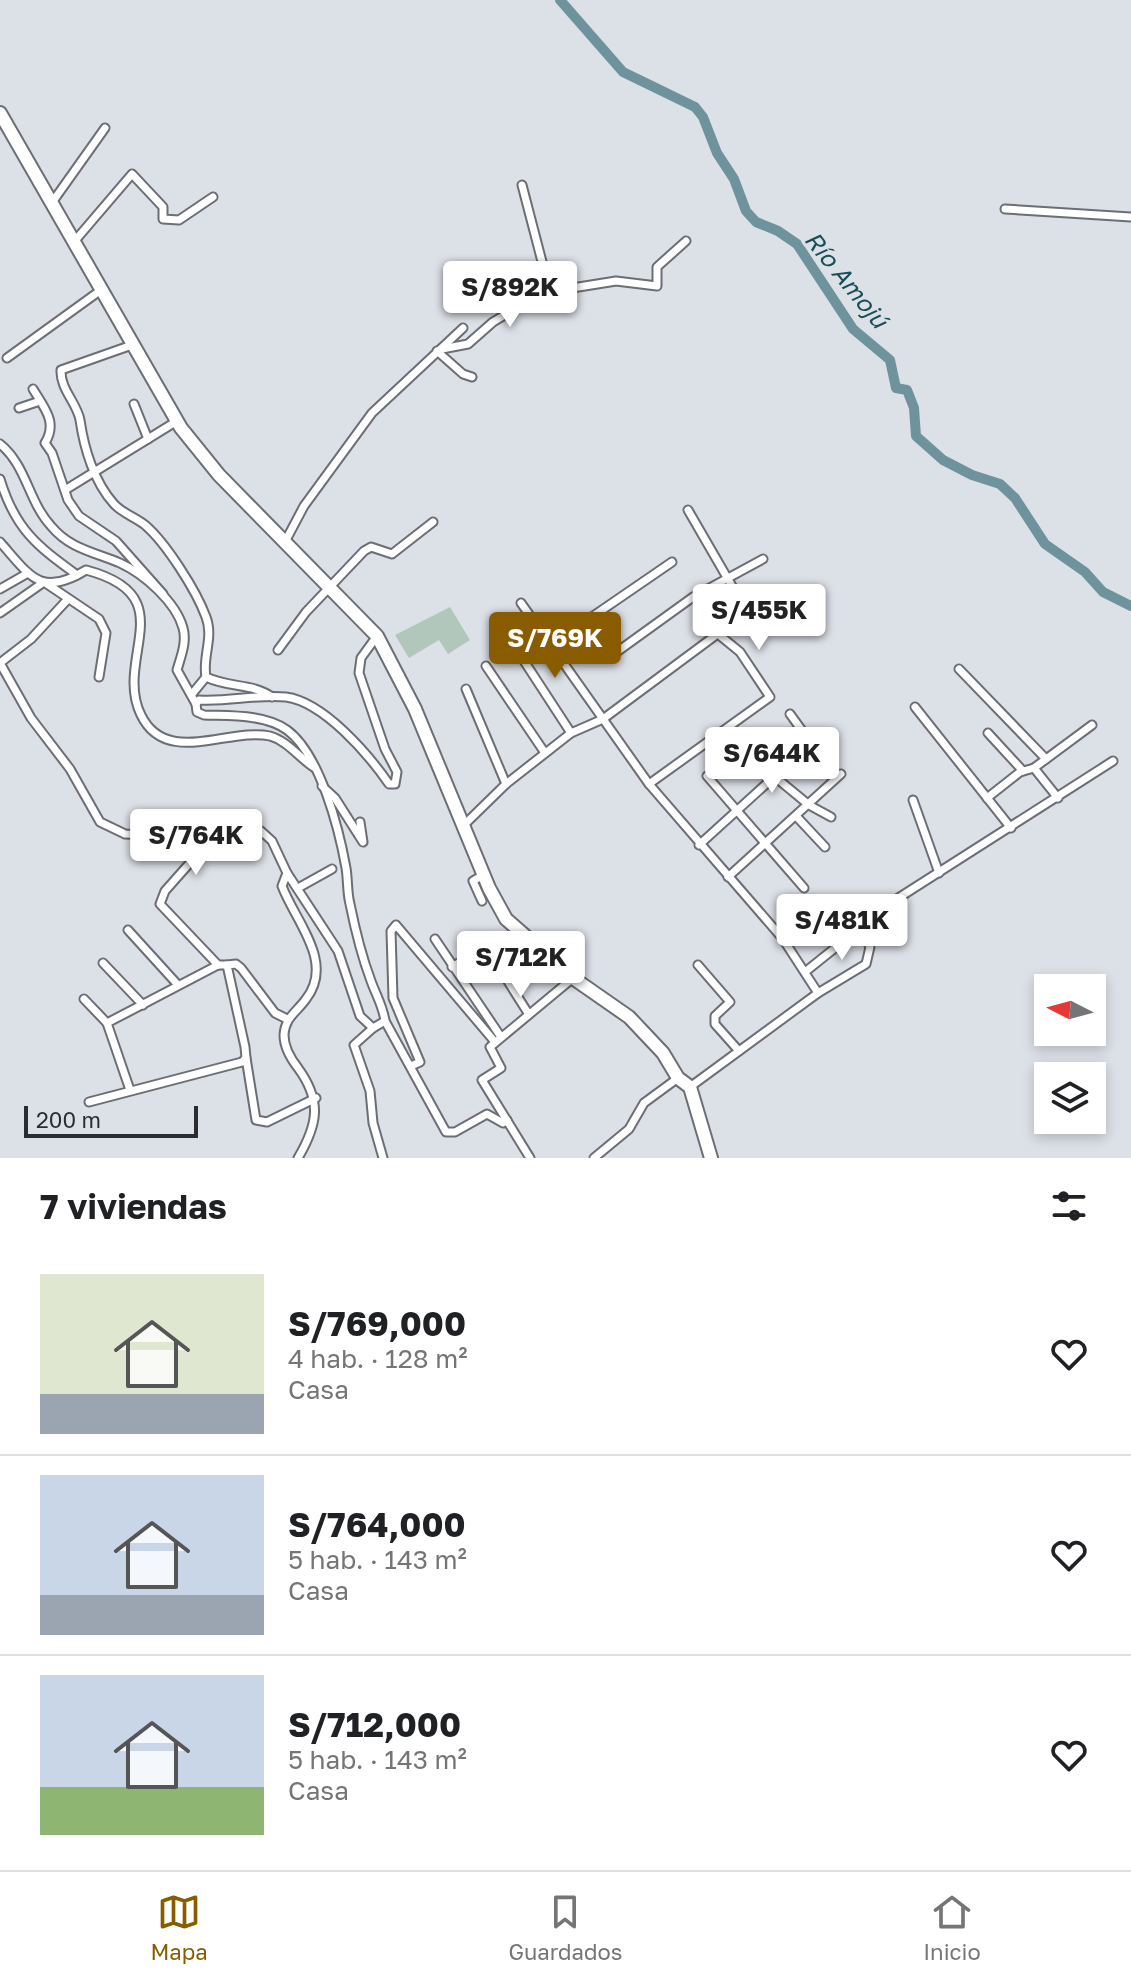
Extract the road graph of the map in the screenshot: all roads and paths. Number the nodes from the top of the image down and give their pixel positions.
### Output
1 (0, 113) edge
2 (105, 128) dead end
3 (522, 185) dead end
4 (213, 197) dead end
5 (51, 204) junction
6 (1005, 209) dead end
7 (1131, 217) edge
8 (686, 241) dead end
9 (73, 243) junction
10 (101, 290) junction
11 (541, 293) junction
12 (463, 328) dead end
13 (132, 345) junction
14 (439, 350) junction
15 (7, 358) dead end
16 (472, 377) dead end
17 (33, 389) dead end
18 (40, 401) junction
19 (134, 404) dead end
20 (19, 408) dead end
21 (177, 421) junction
22 (148, 439) junction
23 (0, 444) edge
24 (94, 471) junction
25 (0, 479) edge
26 (65, 490) junction
27 (688, 510) dead end
28 (433, 522) dead end
29 (286, 540) junction
30 (0, 542) edge
31 (109, 558) junction
32 (763, 559) dead end
33 (672, 562) dead end
34 (86, 570) junction
35 (28, 573) junction
36 (77, 575) junction
37 (727, 578) junction
38 (44, 582) junction
39 (330, 587) junction
40 (0, 589) edge
41 (68, 599) junction
42 (166, 599) junction
43 (521, 603) dead end
44 (0, 613) edge
45 (718, 634) junction
46 (377, 636) junction
47 (513, 644) dead end
48 (551, 645) junction
49 (278, 650) dead end
50 (614, 654) dead end
51 (0, 663) edge
52 (486, 666) dead end
53 (959, 669) dead end
54 (99, 677) dead end
55 (206, 677) junction
56 (466, 689) dead end
57 (192, 694) junction
58 (272, 697) junction
59 (196, 704) junction
60 (915, 707) dead end
61 (790, 714) dead end
62 (603, 719) junction
63 (1092, 725) dead end
64 (571, 733) junction
65 (988, 733) dead end
66 (820, 735) dead end
67 (734, 743) dead end
68 (811, 743) junction
69 (545, 753) junction
70 (1046, 759) junction
71 (1113, 761) dead end
72 (1034, 768) junction
73 (317, 769) junction
74 (1023, 771) junction
75 (841, 774) dead end
76 (707, 776) dead end
77 (773, 776) junction
78 (506, 784) junction
79 (649, 784) junction
80 (322, 786) junction
81 (987, 798) junction
82 (1058, 798) junction
83 (913, 800) dead end
84 (809, 805) junction
85 (736, 811) junction
86 (796, 816) junction
87 (831, 817) dead end
88 (360, 822) dead end
89 (463, 825) junction
90 (1011, 828) junction
91 (212, 838) junction
92 (764, 844) junction
93 (699, 845) junction
94 (825, 847) dead end
95 (332, 869) dead end
96 (287, 873) junction
97 (939, 873) junction
98 (483, 875) junction
99 (728, 877) junction
100 (298, 888) junction
101 (804, 888) dead end
102 (482, 901) dead end
103 (860, 928) junction
104 (128, 930) dead end
105 (435, 939) dead end
106 (525, 939) junction
107 (497, 962) junction
108 (103, 963) dead end
109 (218, 965) junction
110 (227, 965) junction
111 (698, 965) dead end
112 (452, 967) junction
113 (805, 972) junction
114 (573, 978) junction
115 (178, 985) junction
116 (818, 993) junction
117 (84, 999) dead end
118 (143, 1005) junction
119 (528, 1013) junction
120 (287, 1019) junction
121 (385, 1021) junction
122 (107, 1023) junction
123 (373, 1028) junction
124 (498, 1040) junction
125 (739, 1051) junction
126 (246, 1058) junction
127 (411, 1066) junction
128 (678, 1078) junction
129 (690, 1087) junction
130 (130, 1090) junction
131 (491, 1097) junction
132 (316, 1098) junction
133 (89, 1102) dead end
134 (298, 1158) edge
135 (383, 1158) edge
136 (530, 1158) edge
137 (594, 1158) edge
138 (711, 1158) edge

1 - 5 highway
2 - 5 street
3 - 11 street
4 - 9 street
5 - 9 highway
6 - 7 street
8 - 11 street
9 - 10 highway
10 - 13 highway
10 - 15 street
11 - 14 street
12 - 14 street
13 - 21 highway
13 - 24 street
14 - 16 street
14 - 29 street
17 - 18 street
18 - 20 street
18 - 26 street
19 - 22 street
21 - 22 street
21 - 29 highway
22 - 24 street
23 - 31 street
24 - 26 street
24 - 55 street
25 - 36 street
26 - 42 street
27 - 37 street
28 - 39 street
29 - 39 highway
30 - 35 street
31 - 34 street
31 - 42 street
32 - 37 street
33 - 48 street
34 - 36 street
34 - 73 street
35 - 38 street
35 - 40 street
36 - 38 street
37 - 45 street
37 - 50 street
38 - 41 street
38 - 44 street
39 - 46 highway
39 - 49 street
41 - 51 street
41 - 54 street
42 - 57 street
43 - 48 street
45 - 62 street
45 - 79 street
46 - 58 street
46 - 89 highway
47 - 64 street
48 - 62 street
51 - 91 street
52 - 69 street
53 - 70 street
55 - 57 street
55 - 58 street
56 - 78 street
57 - 59 street
58 - 59 street
59 - 73 street
60 - 81 street
61 - 68 street
62 - 64 street
62 - 79 street
63 - 70 street
64 - 69 street
65 - 74 street
66 - 68 street
67 - 77 street
68 - 77 street
69 - 78 street
70 - 72 street
71 - 82 street
72 - 74 street
72 - 82 street
73 - 80 street
74 - 81 street
75 - 84 street
76 - 85 street
77 - 84 street
77 - 85 street
78 - 89 street
79 - 93 street
80 - 88 street
80 - 121 street
81 - 90 street
82 - 90 street
83 - 97 street
84 - 86 street
84 - 87 street
85 - 92 street
85 - 93 street
86 - 92 street
86 - 94 street
89 - 98 highway
90 - 97 street
91 - 96 street
91 - 109 street
92 - 99 street
92 - 101 street
93 - 99 street
95 - 100 street
96 - 100 street
96 - 120 street
97 - 103 street
98 - 102 street
98 - 106 highway
99 - 113 street
100 - 123 street
103 - 113 street
103 - 116 street
104 - 115 street
105 - 112 street
106 - 107 street
106 - 114 highway
107 - 112 street
107 - 119 street
108 - 118 street
109 - 110 street
109 - 115 street
110 - 120 street
110 - 126 street
111 - 125 street
112 - 124 street
113 - 116 street
114 - 119 street
114 - 128 highway
115 - 118 street
116 - 125 street
117 - 122 street
118 - 122 street
119 - 124 street
120 - 132 street
121 - 123 street
121 - 127 street
122 - 130 street
123 - 135 street
124 - 127 street
124 - 131 street
125 - 129 street
126 - 130 street
126 - 132 street
127 - 131 street
128 - 129 highway
128 - 137 street
129 - 138 highway
130 - 133 street
131 - 136 street
132 - 134 street

